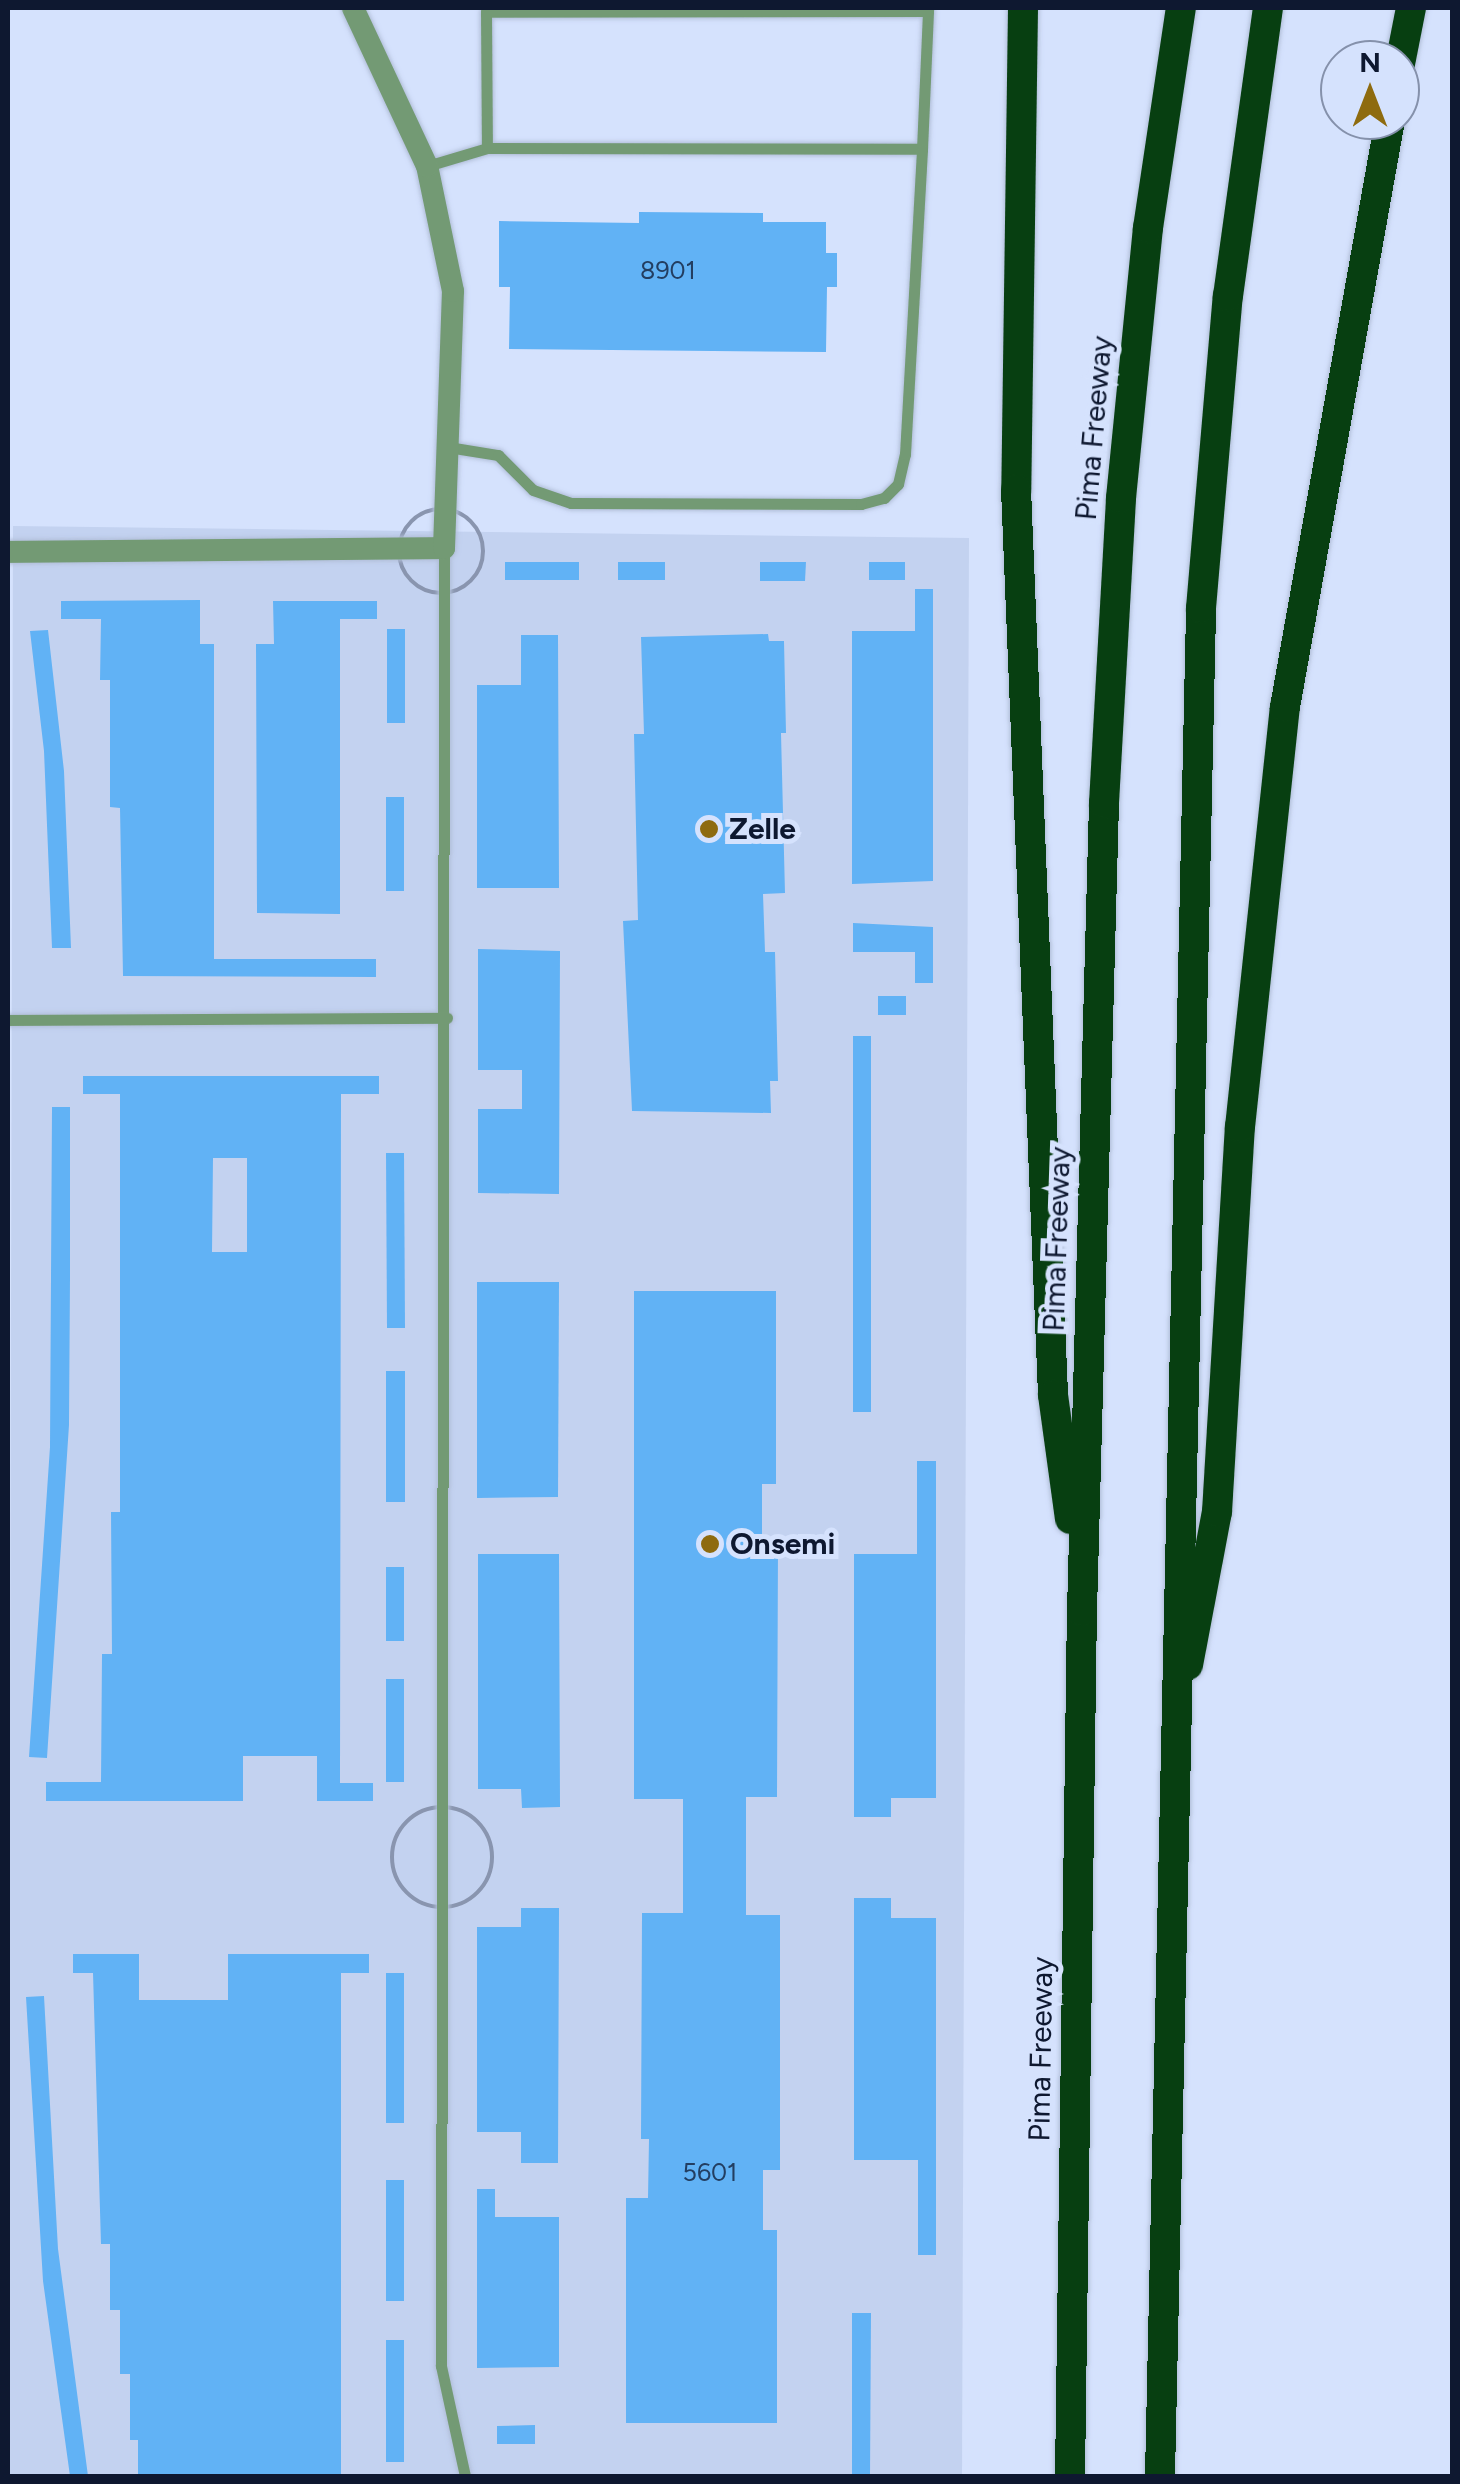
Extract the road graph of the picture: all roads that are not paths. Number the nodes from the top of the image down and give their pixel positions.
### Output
1 (353, 8) edge
2 (1023, 8) edge
3 (1182, 8) edge
4 (1268, 8) edge
5 (1411, 8) edge
6 (1405, 40) edge
7 (1386, 140) edge
8 (487, 148) junction
9 (922, 149) junction
10 (427, 166) junction
11 (448, 447) junction
12 (444, 548) junction
13 (8, 553) edge
14 (447, 1018) junction
15 (8, 1020) edge
16 (1082, 1612) junction
17 (1172, 1752) junction
18 (465, 2476) edge
19 (1070, 2476) edge
20 (1160, 2476) edge

1 - 10 street
2 - 16 highway
3 - 16 highway, Pima Freeway
4 - 17 highway
5 - 6 highway
7 - 17 highway
8 - 9 lane
8 - 9 lane
8 - 10 lane
9 - 11 lane
10 - 11 street
11 - 12 street
12 - 13 street
12 - 14 lane
14 - 15 lane
14 - 18 lane
16 - 19 highway, Pima Freeway
17 - 20 highway

